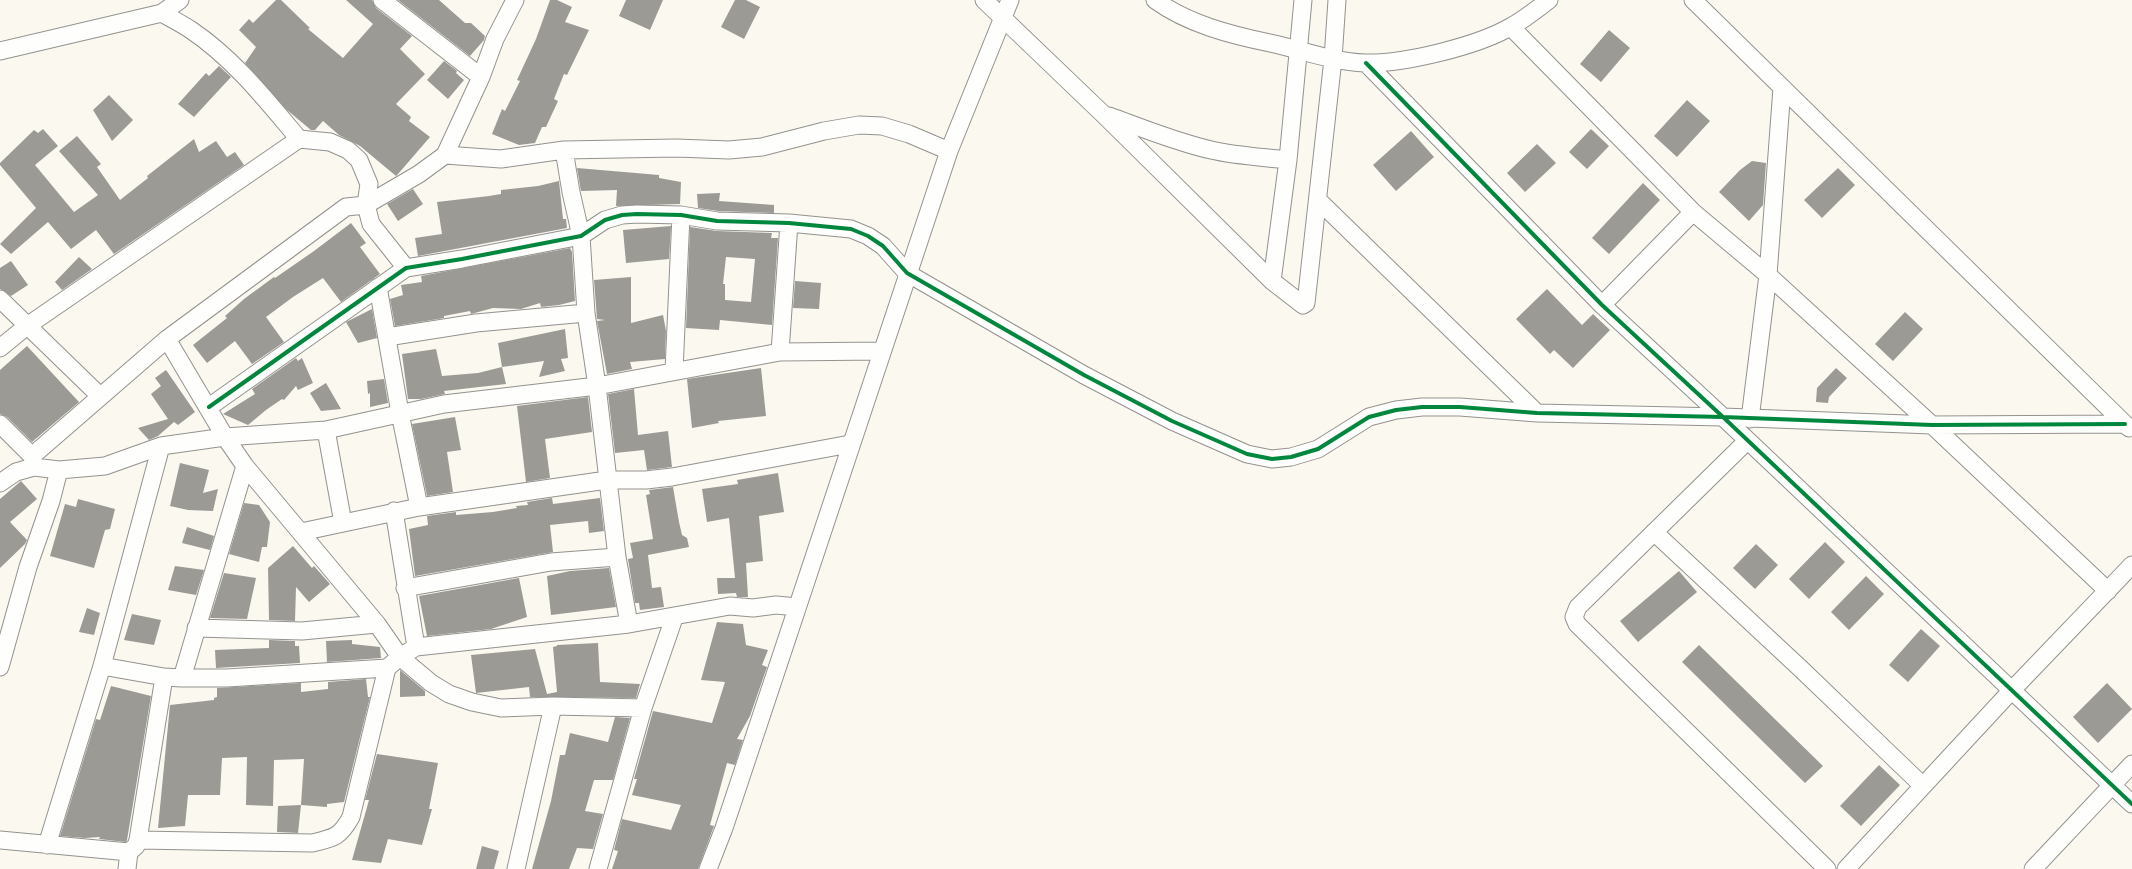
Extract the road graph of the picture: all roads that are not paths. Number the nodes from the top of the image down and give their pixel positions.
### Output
1 (180, 0) edge
2 (382, 0) edge
3 (515, 0) edge
4 (984, 0) edge
5 (1010, 0) edge
6 (1155, 0) edge
7 (1303, 0) edge
8 (1337, 0) edge
9 (1549, 0) edge
10 (1694, 0) edge
11 (162, 14) junction
12 (1002, 17) junction
13 (1511, 27) junction
14 (1299, 50) junction
15 (0, 51) edge
16 (1333, 59) junction
17 (1366, 63) junction
18 (481, 77) junction
19 (1782, 88) junction
20 (1103, 114) junction
21 (299, 139) junction
22 (564, 150) junction
23 (949, 151) junction
24 (445, 155) junction
25 (1288, 160) junction
26 (1318, 200) junction
27 (366, 205) junction
28 (1693, 212) junction
29 (681, 215) junction
30 (789, 223) junction
31 (581, 236) junction
32 (406, 268) junction
33 (907, 273) junction
34 (1768, 275) junction
35 (1272, 281) junction
36 (378, 287) junction
37 (0, 299) edge
38 (1602, 305) junction
39 (586, 313) junction
40 (26, 326) junction
41 (387, 337) junction
42 (167, 339) junction
43 (0, 348) edge
44 (881, 351) junction
45 (780, 352) junction
46 (674, 371) junction
47 (597, 386) junction
48 (100, 396) junction
49 (209, 407) junction
50 (400, 413) junction
51 (1537, 413) junction
52 (1723, 417) junction
53 (1750, 419) junction
54 (0, 424) edge
55 (1932, 425) junction
56 (2128, 428) edge
57 (326, 430) junction
58 (225, 437) junction
59 (1748, 441) junction
60 (850, 444) junction
61 (161, 446) junction
62 (33, 461) junction
63 (245, 466) junction
64 (59, 470) junction
65 (607, 480) junction
66 (0, 483) edge
67 (420, 507) junction
68 (394, 511) junction
69 (343, 523) junction
70 (301, 532) junction
71 (1654, 532) junction
72 (617, 557) junction
73 (2132, 565) edge
74 (405, 588) junction
75 (2108, 591) junction
76 (797, 607) junction
77 (674, 618) junction
78 (377, 624) junction
79 (629, 624) junction
80 (196, 628) junction
81 (416, 647) junction
82 (393, 662) junction
83 (102, 666) junction
84 (0, 667) edge
85 (164, 677) junction
86 (182, 678) junction
87 (2012, 690) junction
88 (553, 706) junction
89 (643, 708) junction
90 (2132, 764) edge
91 (2111, 785) junction
92 (1923, 786) junction
93 (2132, 804) edge
94 (0, 840) edge
95 (47, 845) junction
96 (134, 846) junction
97 (127, 869) edge
98 (516, 869) edge
99 (598, 869) edge
100 (708, 869) edge
101 (1827, 869) edge
102 (1846, 869) edge
103 (2033, 869) edge

1 - 11 street
2 - 18 street
3 - 18 street
4 - 12 street
5 - 12 street
6 - 14 street
7 - 14 street
8 - 16 street
9 - 13 street
10 - 19 street
11 - 15 street
11 - 21 street
12 - 20 street
12 - 23 street
13 - 17 street
13 - 28 street
14 - 16 street
14 - 25 street
16 - 17 street
16 - 26 street
17 - 38 street
18 - 24 street
19 - 34 street
19 - 56 street
20 - 25 street
20 - 35 street
21 - 27 street
21 - 40 street
22 - 23 street
22 - 24 street
22 - 31 street
23 - 33 street
24 - 27 street
25 - 35 street
26 - 35 street
26 - 51 street
27 - 32 street
27 - 42 street
28 - 34 street
28 - 38 street
29 - 30 street
29 - 31 street
29 - 46 street
30 - 33 street
30 - 45 street
31 - 32 street
31 - 39 street
32 - 36 street
33 - 44 street
33 - 51 street
34 - 53 street
34 - 55 street
36 - 41 street
36 - 49 street
37 - 40 street
38 - 52 street
39 - 41 street
39 - 47 street
40 - 43 street
40 - 48 street
41 - 50 street
42 - 48 street
42 - 49 street
44 - 45 street
44 - 60 street
45 - 46 street
46 - 47 street
47 - 50 street
47 - 65 street
48 - 62 street
49 - 58 street
50 - 57 street
50 - 67 street
51 - 52 street
52 - 53 street
52 - 59 street
53 - 55 street
54 - 62 street
55 - 56 street
55 - 75 street
57 - 58 street
57 - 69 street
58 - 61 street
58 - 63 street
59 - 71 street
59 - 87 street
60 - 65 street
60 - 76 street
61 - 64 street
61 - 83 street
62 - 64 street
62 - 66 street
63 - 70 street
63 - 80 street
64 - 84 street
65 - 67 street
65 - 72 street
67 - 68 street
68 - 69 street
68 - 74 street
69 - 70 street
70 - 78 street
71 - 92 street
71 - 101 street
72 - 74 street
72 - 79 street
73 - 75 street
74 - 81 street
75 - 87 street
76 - 77 street
76 - 100 street
77 - 79 street
77 - 89 street
78 - 80 street
78 - 82 street
79 - 81 street
80 - 86 street
81 - 82 street
82 - 86 street
82 - 88 street
82 - 96 street
83 - 85 street
83 - 95 street
85 - 86 street
85 - 96 street
87 - 91 street
87 - 92 street
88 - 89 street
88 - 98 street
89 - 99 street
90 - 91 street
91 - 93 street
91 - 103 street
92 - 102 street
94 - 95 street
95 - 96 street
96 - 97 street

